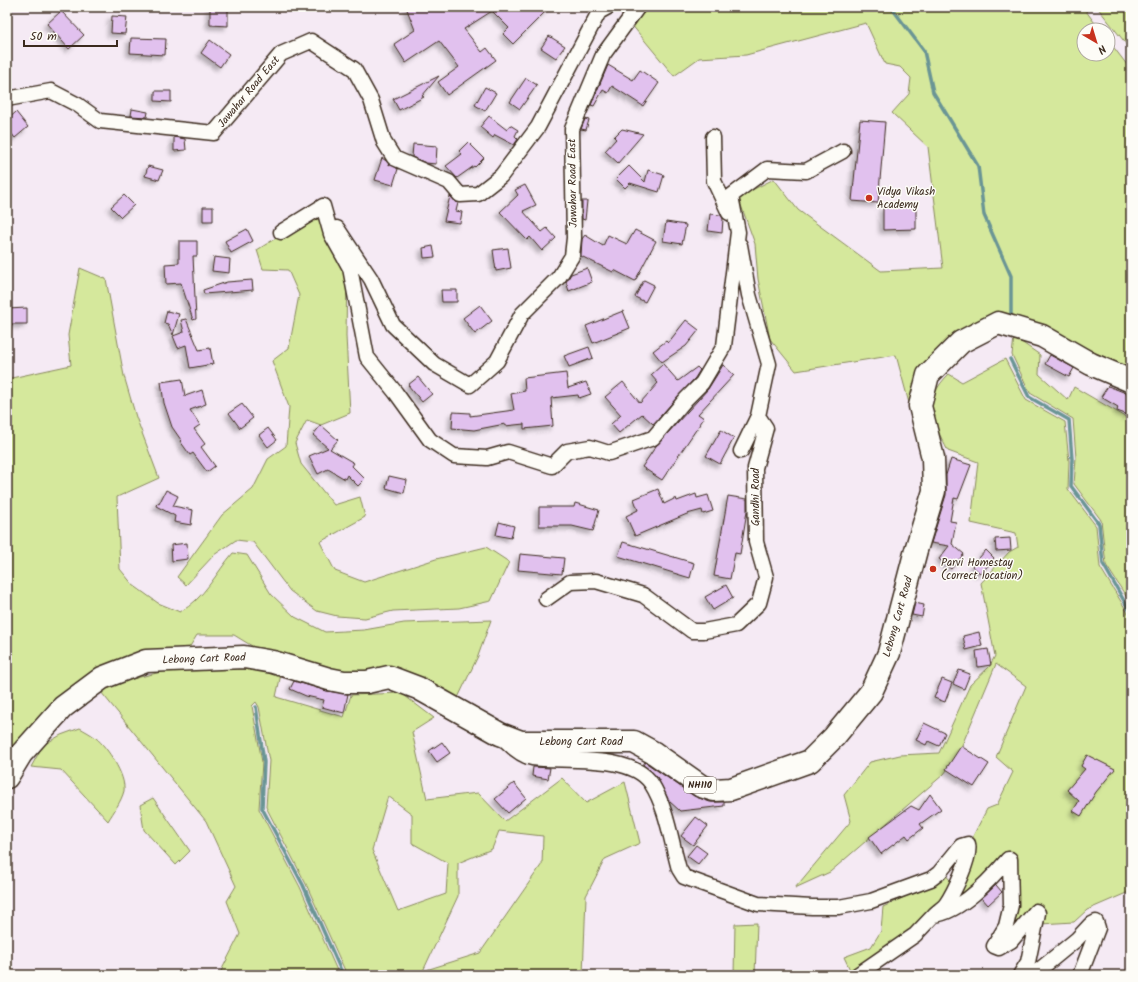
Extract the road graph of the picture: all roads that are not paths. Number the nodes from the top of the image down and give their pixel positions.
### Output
1 (608, 7) edge
2 (638, 7) edge
3 (7, 99) edge
4 (713, 137) dead end
5 (843, 151) dead end
6 (323, 206) junction
7 (281, 232) dead end
8 (738, 232) junction
9 (1131, 380) edge
10 (758, 416) junction
11 (741, 451) dead end
12 (546, 600) dead end
13 (500, 734) junction
14 (7, 777) edge
15 (934, 915) junction
16 (857, 975) edge
17 (1020, 975) edge
18 (1033, 975) edge
19 (1080, 975) edge

1 - 3 street, Jawahar Road East
2 - 6 street, Jawahar Road East
4 - 8 street
5 - 8 street
6 - 7 street
6 - 8 street
8 - 10 street
9 - 13 highway, Lebong Cart Road / NH110
10 - 11 street
10 - 12 street, Gandhi Road
13 - 14 highway, Lebong Cart Road / NH110
13 - 15 street
15 - 16 street
15 - 17 street
18 - 19 street

